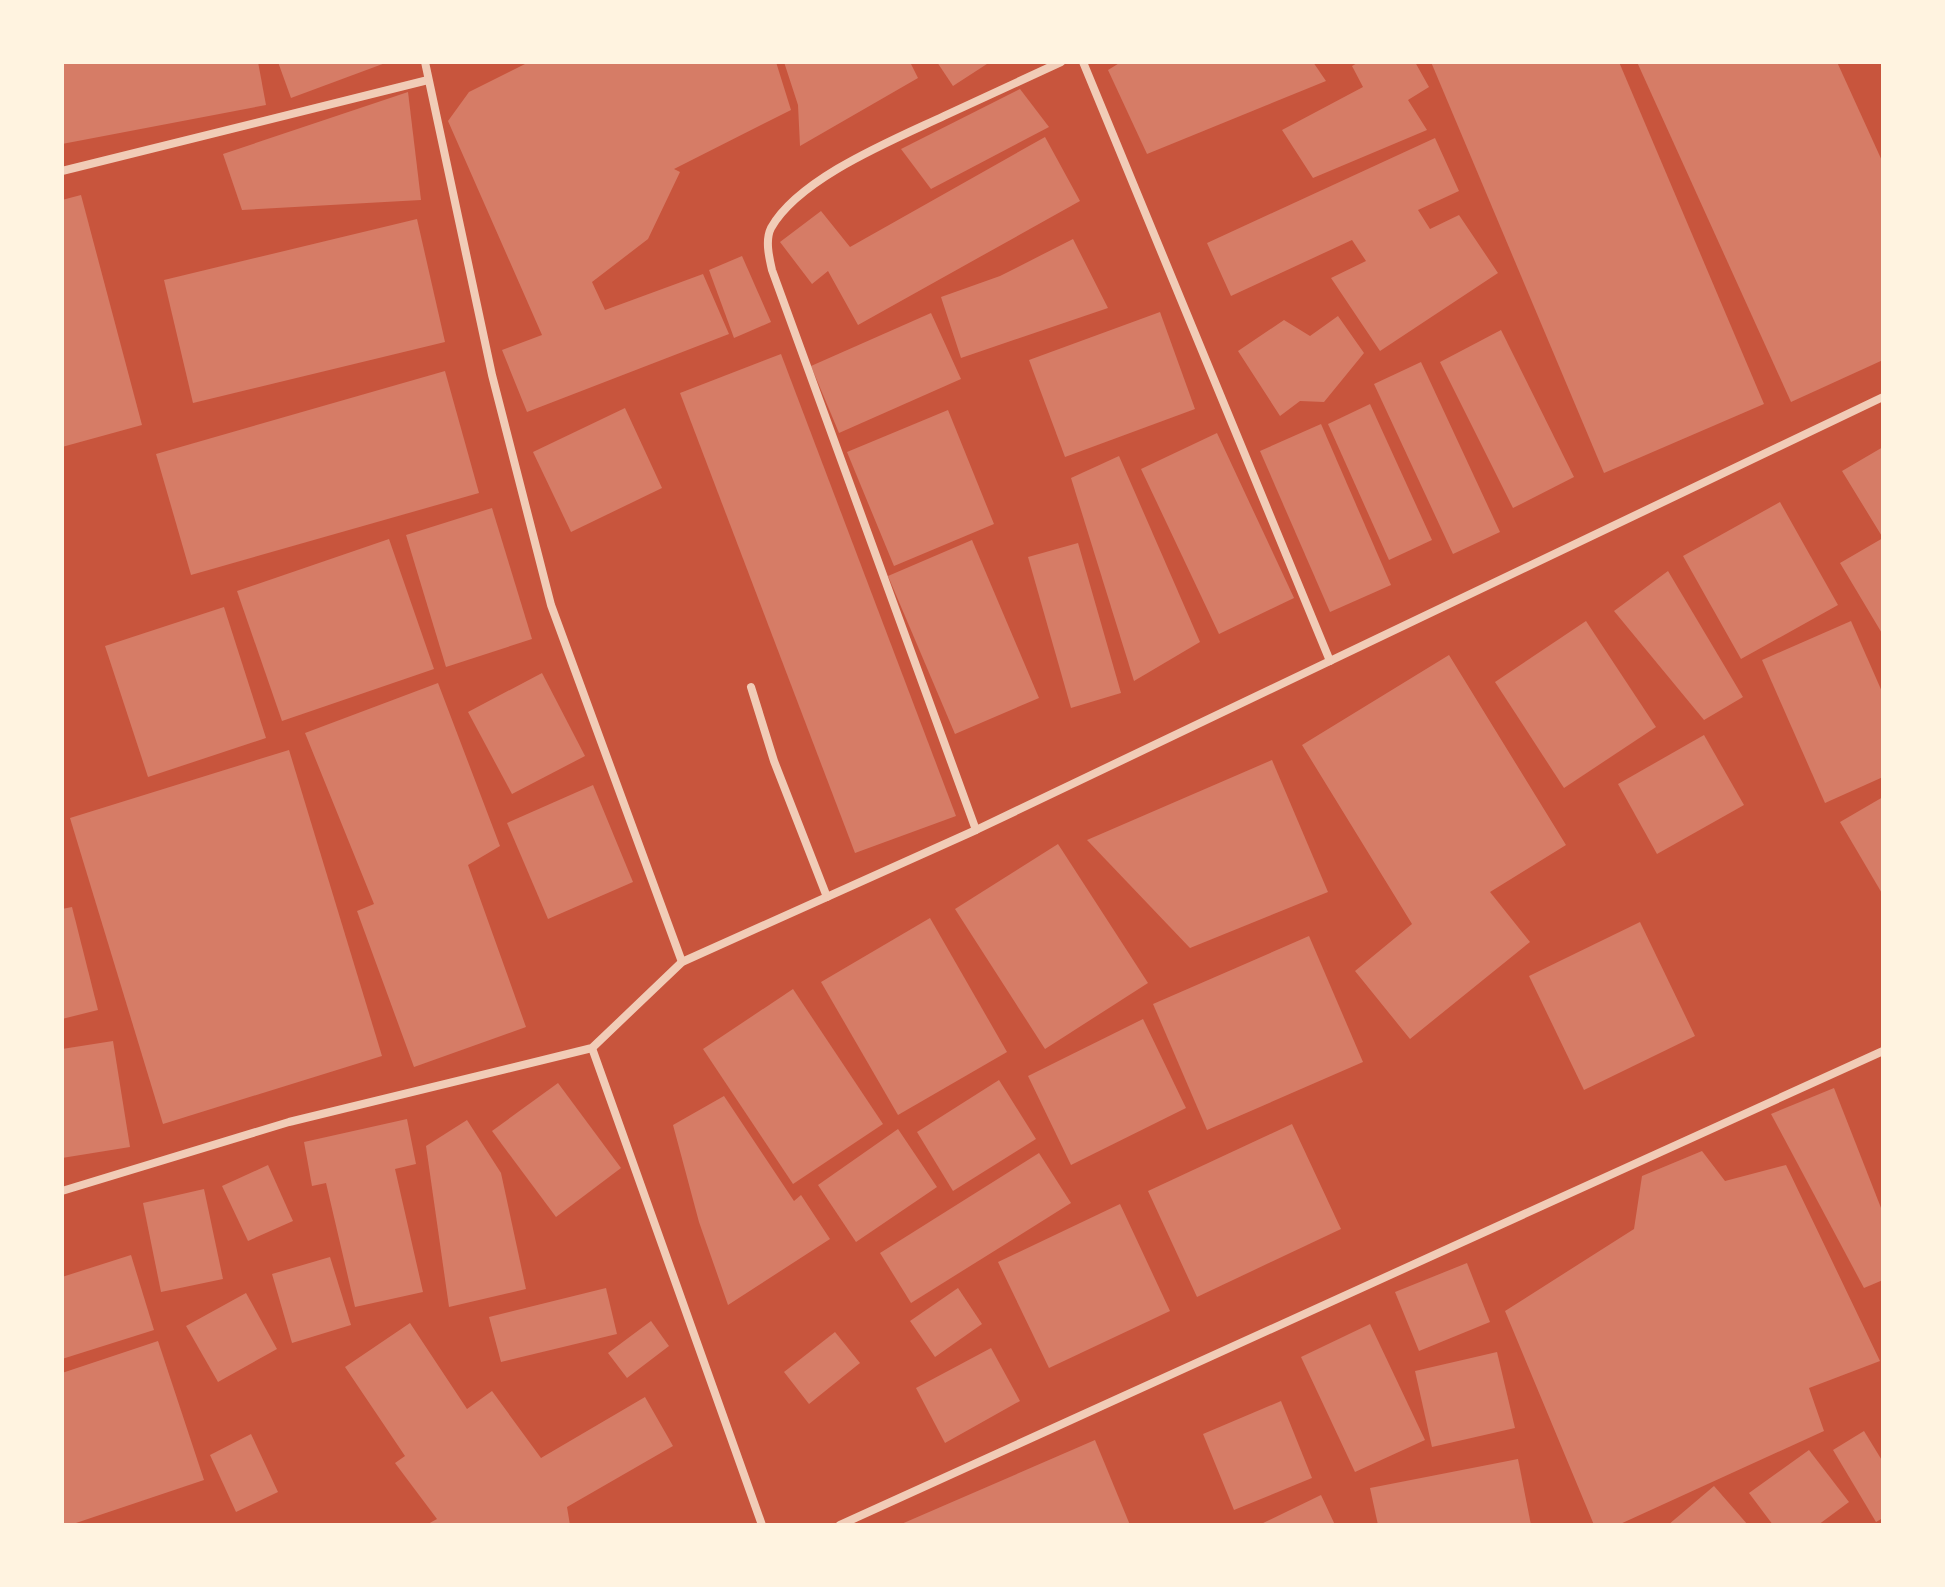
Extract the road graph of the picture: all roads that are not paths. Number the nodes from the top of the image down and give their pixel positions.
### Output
1 (425, 62) edge
2 (1061, 62) edge
3 (1083, 62) edge
4 (428, 80) junction
5 (62, 171) edge
6 (1883, 397) edge
7 (1330, 661) junction
8 (751, 687) dead end
9 (976, 830) junction
10 (827, 897) junction
11 (682, 962) junction
12 (592, 1048) junction
13 (1883, 1051) edge
14 (62, 1191) edge
15 (762, 1525) edge
16 (840, 1525) edge

1 - 4 street
2 - 9 street
3 - 7 street
4 - 5 street
4 - 11 street
6 - 7 street
7 - 9 street
8 - 10 street
9 - 10 street
10 - 11 street
11 - 12 street
12 - 14 street
12 - 15 street
13 - 16 street

